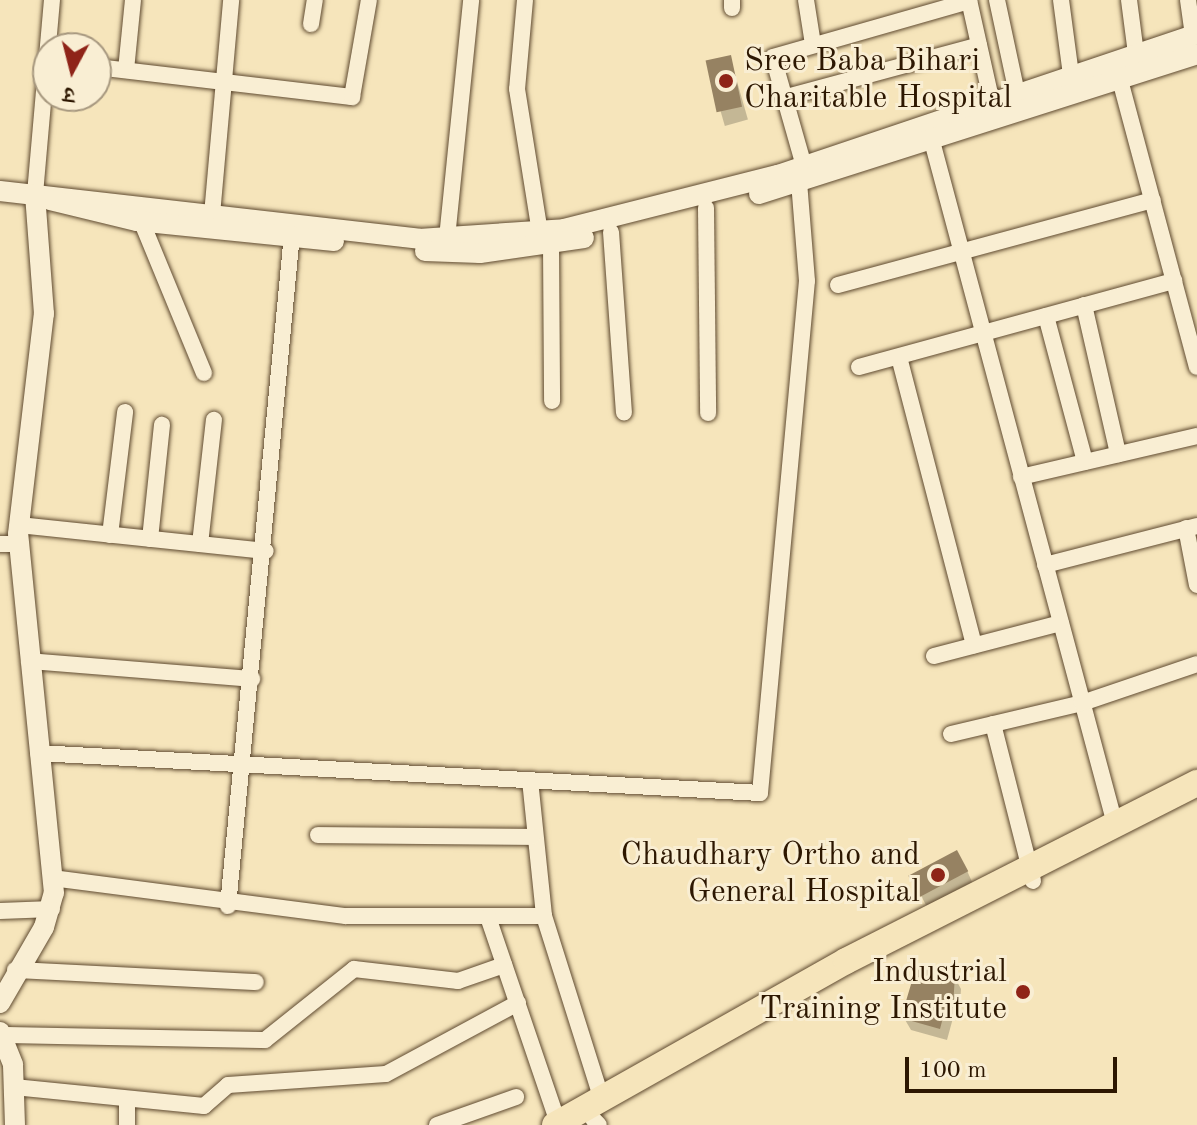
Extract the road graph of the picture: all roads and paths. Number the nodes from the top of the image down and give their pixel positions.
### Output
1 (52, 0) edge
2 (133, 0) edge
3 (231, 0) edge
4 (315, 0) edge
5 (369, 0) edge
6 (471, 0) edge
7 (525, 0) edge
8 (806, 0) edge
9 (969, 0) edge
10 (997, 0) edge
11 (1061, 0) edge
12 (1129, 0) edge
13 (1188, 0) edge
14 (311, 24) dead end
15 (49, 32) edge
16 (1196, 41) edge
17 (813, 44) junction
18 (979, 45) junction
19 (1136, 54) junction
20 (112, 69) edge
21 (126, 70) junction
22 (1071, 75) junction
23 (1120, 80) junction
24 (224, 82) junction
25 (1017, 93) junction
26 (783, 98) junction
27 (994, 110) junction
28 (42, 112) edge
29 (929, 130) junction
30 (802, 174) junction
31 (0, 191) edge
32 (35, 194) junction
33 (1153, 200) junction
34 (706, 208) junction
35 (138, 212) junction
36 (212, 220) junction
37 (293, 230) junction
38 (611, 232) junction
39 (447, 238) junction
40 (545, 239) junction
41 (961, 252) junction
42 (1174, 281) junction
43 (838, 285) dead end
44 (1084, 305) junction
45 (1046, 316) junction
46 (1191, 322) edge
47 (983, 333) junction
48 (899, 357) junction
49 (859, 367) dead end
50 (1197, 367) edge
51 (204, 373) dead end
52 (552, 401) dead end
53 (125, 412) dead end
54 (624, 413) dead end
55 (708, 413) dead end
56 (214, 420) dead end
57 (162, 425) dead end
58 (1197, 436) edge
59 (1118, 454) junction
60 (1085, 462) junction
61 (1021, 477) junction
62 (1192, 527) edge
63 (110, 535) junction
64 (13, 538) edge
65 (150, 539) junction
66 (200, 544) junction
67 (266, 551) junction
68 (1045, 565) junction
69 (1197, 585) edge
70 (1061, 623) junction
71 (974, 645) junction
72 (934, 656) dead end
73 (29, 661) junction
74 (1197, 664) edge
75 (252, 679) junction
76 (1082, 703) junction
77 (993, 724) junction
78 (951, 734) dead end
79 (38, 753) junction
80 (242, 770) junction
81 (530, 780) junction
82 (1197, 783) edge
83 (1197, 797) edge
84 (1115, 824) junction
85 (318, 835) dead end
86 (532, 837) junction
87 (1031, 875) junction
88 (52, 878) junction
89 (228, 906) junction
90 (52, 909) junction
91 (0, 911) edge
92 (544, 916) junction
93 (488, 917) junction
94 (504, 965) junction
95 (15, 970) junction
96 (256, 982) dead end
97 (1, 1000) edge
98 (518, 1003) junction
99 (1, 1034) edge
100 (14, 1087) junction
101 (516, 1097) dead end
102 (127, 1099) junction
103 (581, 1119) edge
104 (15, 1125) edge
105 (127, 1125) edge
106 (437, 1125) edge

1 - 15 street
2 - 21 street
3 - 24 street
4 - 14 street
5 - 24 street
6 - 39 street
7 - 40 street
8 - 17 street
9 - 17 street
9 - 18 street
10 - 25 street
11 - 22 street
12 - 19 street
13 - 16 street
16 - 19 street
16 - 23 street
17 - 26 street
18 - 26 street
18 - 27 street
19 - 22 street
20 - 21 street
21 - 24 street
22 - 25 street
23 - 27 street
23 - 33 street
24 - 36 street
25 - 27 street
26 - 30 street
27 - 29 street
28 - 32 street
29 - 30 street
29 - 41 street
30 - 34 street
30 - 40 street
30 - 81 street
31 - 32 street
32 - 35 street
32 - 64 street
33 - 41 street
33 - 42 street
34 - 38 street
34 - 55 street
35 - 36 street
35 - 51 street
36 - 37 street
37 - 39 street
37 - 40 street
37 - 67 street
38 - 40 street
38 - 54 street
39 - 40 street
40 - 52 street
41 - 43 street
41 - 47 street
42 - 44 street
42 - 46 street
44 - 45 street
44 - 59 street
45 - 47 street
45 - 60 street
46 - 50 street
47 - 48 street
47 - 61 street
48 - 49 street
48 - 71 street
53 - 63 street
56 - 66 street
57 - 65 street
58 - 59 street
59 - 60 street
60 - 61 street
61 - 68 street
62 - 68 street
62 - 69 street
63 - 64 street
63 - 65 street
64 - 73 street
65 - 66 street
66 - 67 street
67 - 75 street
68 - 70 street
70 - 71 street
70 - 76 street
71 - 72 street
73 - 75 street
73 - 79 street
74 - 76 street
75 - 80 street
76 - 77 street
76 - 84 street
77 - 78 street
77 - 87 street
79 - 80 street
79 - 88 street
80 - 81 street
80 - 89 street
81 - 86 street
82 - 84 main road
83 - 87 main road
84 - 87 main road
85 - 86 street
86 - 92 street
87 - 103 main road
88 - 89 street
88 - 90 street
89 - 93 street
90 - 91 street
90 - 95 street
92 - 93 street
92 - 103 street
93 - 94 street
94 - 98 street
94 - 99 street
95 - 96 street
95 - 97 street
98 - 102 street
98 - 103 street
99 - 100 street
100 - 102 street
100 - 104 street
101 - 106 street
102 - 105 street

